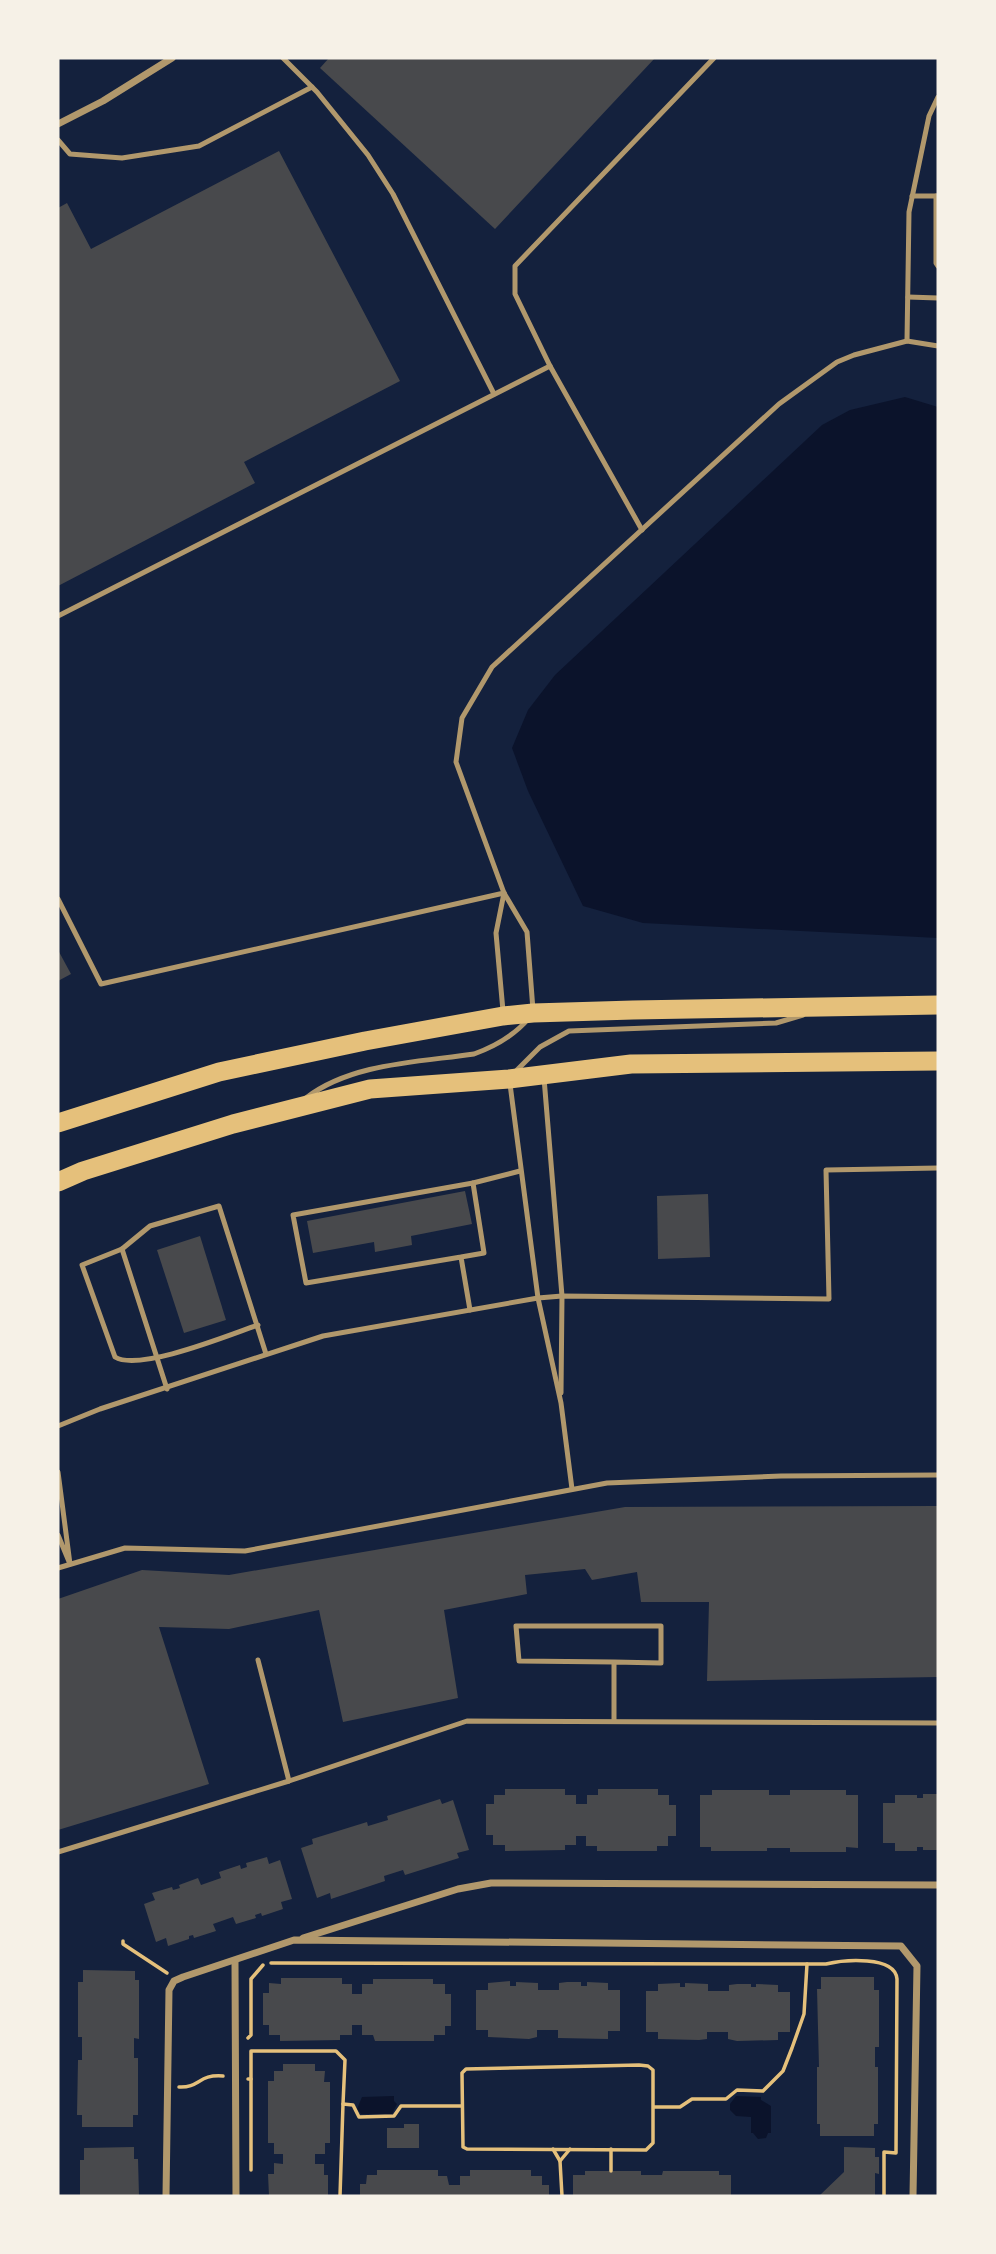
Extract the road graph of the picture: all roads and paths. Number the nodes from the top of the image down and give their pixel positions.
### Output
1 (172, 58) edge
2 (283, 58) edge
3 (714, 58) edge
4 (312, 87) junction
5 (938, 97) edge
6 (929, 116) junction
7 (938, 117) edge
8 (58, 124) edge
9 (58, 140) edge
10 (912, 196) junction
11 (937, 196) edge
12 (938, 267) edge
13 (908, 297) junction
14 (938, 298) edge
15 (907, 341) junction
16 (938, 346) edge
17 (550, 366) junction
18 (494, 394) junction
19 (642, 530) junction
20 (58, 616) edge
21 (504, 893) junction
22 (58, 899) edge
23 (938, 1005) edge
24 (817, 1006) junction
25 (533, 1013) junction
26 (503, 1016) junction
27 (938, 1061) edge
28 (544, 1075) junction
29 (509, 1079) junction
30 (293, 1109) junction
31 (58, 1123) edge
32 (938, 1168) edge
33 (520, 1171) junction
34 (58, 1182) edge
35 (473, 1183) junction
36 (122, 1249) junction
37 (461, 1257) junction
38 (562, 1296) junction
39 (538, 1298) junction
40 (470, 1310) junction
41 (258, 1325) junction
42 (266, 1354) junction
43 (157, 1358) junction
44 (167, 1389) junction
45 (561, 1403) junction
46 (58, 1426) edge
47 (58, 1472) edge
48 (938, 1475) edge
49 (572, 1489) junction
50 (58, 1535) edge
51 (70, 1564) junction
52 (58, 1568) edge
53 (258, 1660) dead end
54 (614, 1662) junction
55 (614, 1720) junction
56 (938, 1723) edge
57 (289, 1781) junction
58 (58, 1852) edge
59 (938, 1885) edge
60 (294, 1940) junction
61 (122, 1941) dead end
62 (235, 1961) junction
63 (807, 1965) junction
64 (178, 1979) junction
65 (246, 2039) dead end
66 (251, 2079) dead end
67 (343, 2104) junction
68 (462, 2106) junction
69 (654, 2107) junction
70 (552, 2149) junction
71 (570, 2149) junction
72 (611, 2149) junction
73 (561, 2161) junction
74 (611, 2171) dead end
75 (166, 2196) edge
76 (236, 2196) edge
77 (340, 2196) edge
78 (562, 2196) edge
79 (884, 2196) edge
80 (913, 2196) edge

1 - 8 street
2 - 4 lane
3 - 17 lane
4 - 9 lane
4 - 18 lane
5 - 6 lane
6 - 7 lane
6 - 10 lane
10 - 11 lane
10 - 13 lane
11 - 12 lane
13 - 14 lane
13 - 15 lane
15 - 16 lane
15 - 19 lane
17 - 18 lane
17 - 19 lane
18 - 20 lane
19 - 21 lane
21 - 22 lane
21 - 25 lane
21 - 26 lane
23 - 24 highway
24 - 25 highway
24 - 29 lane
25 - 26 highway
25 - 30 lane
26 - 31 highway
27 - 28 highway
28 - 29 highway
28 - 38 lane
29 - 30 highway
29 - 33 lane
30 - 34 highway
32 - 38 lane
33 - 35 lane
33 - 39 lane
35 - 37 lane
35 - 37 lane
36 - 41 lane
36 - 43 lane
36 - 43 lane
37 - 40 lane
38 - 39 lane
38 - 45 lane
39 - 40 lane
39 - 45 lane
40 - 42 lane
41 - 42 lane
41 - 43 lane
42 - 44 lane
43 - 44 lane
44 - 46 lane
45 - 49 lane
47 - 51 lane
48 - 49 lane
49 - 51 lane
50 - 51 lane
51 - 52 lane
53 - 57 lane
54 - 54 lane
54 - 55 lane
55 - 56 lane
55 - 57 lane
57 - 58 lane
59 - 60 street
60 - 62 street
60 - 80 street
61 - 64 path
62 - 64 street
62 - 76 street
63 - 65 path
63 - 69 path
63 - 79 path
64 - 75 street
66 - 67 path
67 - 68 path
67 - 77 path
68 - 69 path
68 - 70 path
69 - 72 path
70 - 71 path
70 - 73 path
71 - 72 path
71 - 73 path
72 - 74 path
73 - 78 path

